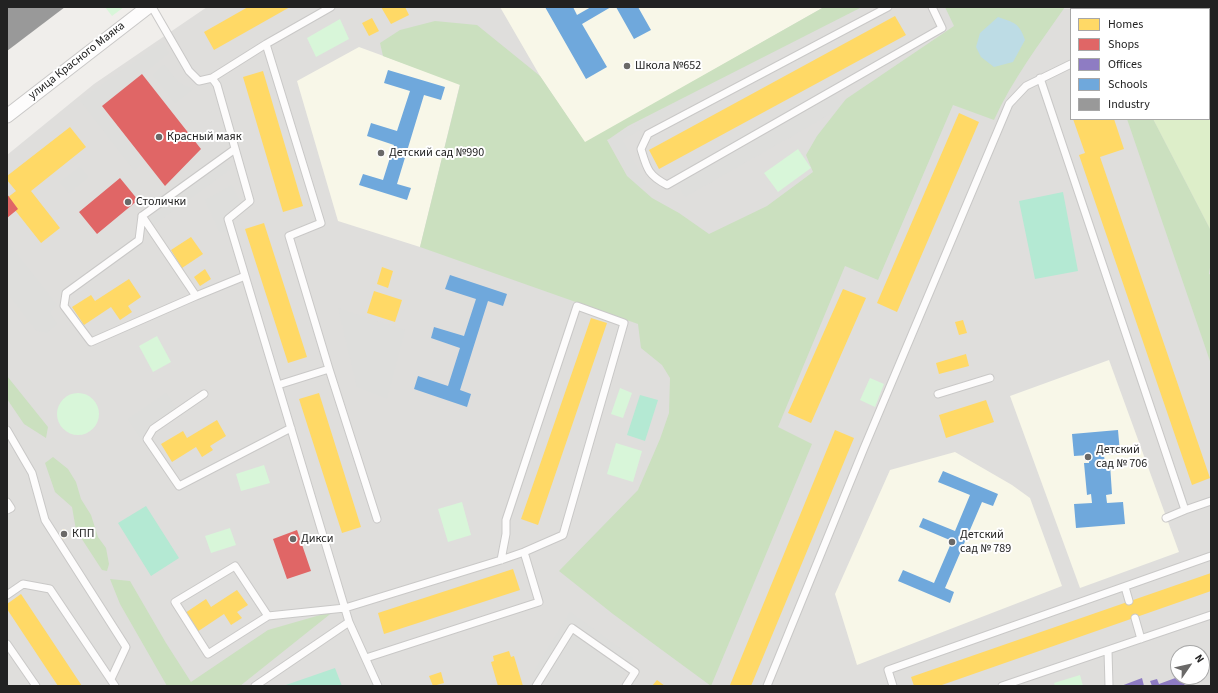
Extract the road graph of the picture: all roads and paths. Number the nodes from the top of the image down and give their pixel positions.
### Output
1 (148, 7) edge
2 (152, 7) edge
3 (332, 7) edge
4 (888, 7) edge
5 (932, 7) edge
6 (266, 44) junction
7 (1070, 64) edge
8 (212, 78) junction
9 (1040, 78) junction
10 (7, 116) edge
11 (235, 149) junction
12 (142, 216) junction
13 (245, 276) junction
14 (196, 296) junction
15 (329, 369) junction
16 (990, 378) dead end
17 (278, 385) junction
18 (204, 394) dead end
19 (938, 394) dead end
20 (291, 428) junction
21 (7, 430) edge
22 (1211, 501) edge
23 (7, 502) edge
24 (7, 510) edge
25 (1185, 510) junction
26 (1166, 518) dead end
27 (377, 519) dead end
28 (524, 552) junction
29 (1211, 556) edge
30 (501, 560) junction
31 (1125, 587) junction
32 (7, 595) edge
33 (1129, 601) dead end
34 (345, 608) junction
35 (1211, 615) edge
36 (268, 616) junction
37 (1134, 618) dead end
38 (349, 622) junction
39 (1141, 639) junction
40 (7, 644) edge
41 (1108, 651) junction
42 (366, 658) junction
43 (111, 679) junction
44 (36, 686) edge
45 (115, 686) edge
46 (255, 686) edge
47 (378, 686) edge
48 (536, 686) edge
49 (626, 686) edge
50 (767, 686) edge
51 (893, 686) edge
52 (1002, 686) edge
53 (1109, 686) edge

1 - 10 street, улица Красного Маяка
2 - 8 lane
3 - 6 lane
4 - 5 lane
6 - 8 lane
6 - 15 lane
7 - 9 lane
8 - 11 lane
9 - 25 lane
9 - 50 lane
11 - 12 lane
11 - 13 lane
12 - 14 lane
12 - 14 lane
13 - 14 lane
13 - 17 lane
15 - 17 lane
15 - 27 lane
16 - 19 lane
17 - 20 lane
18 - 20 lane
20 - 34 lane
21 - 43 lane
22 - 25 lane
23 - 24 lane
25 - 26 lane
28 - 30 lane
28 - 30 lane
28 - 42 lane
29 - 31 lane
30 - 34 lane
31 - 33 lane
31 - 51 lane
32 - 43 lane
34 - 36 lane
34 - 38 lane
35 - 39 lane
36 - 36 lane
37 - 39 lane
38 - 42 lane
38 - 46 lane
39 - 41 lane
40 - 44 lane
41 - 52 lane
41 - 53 lane
42 - 47 lane
43 - 45 lane
48 - 49 lane

